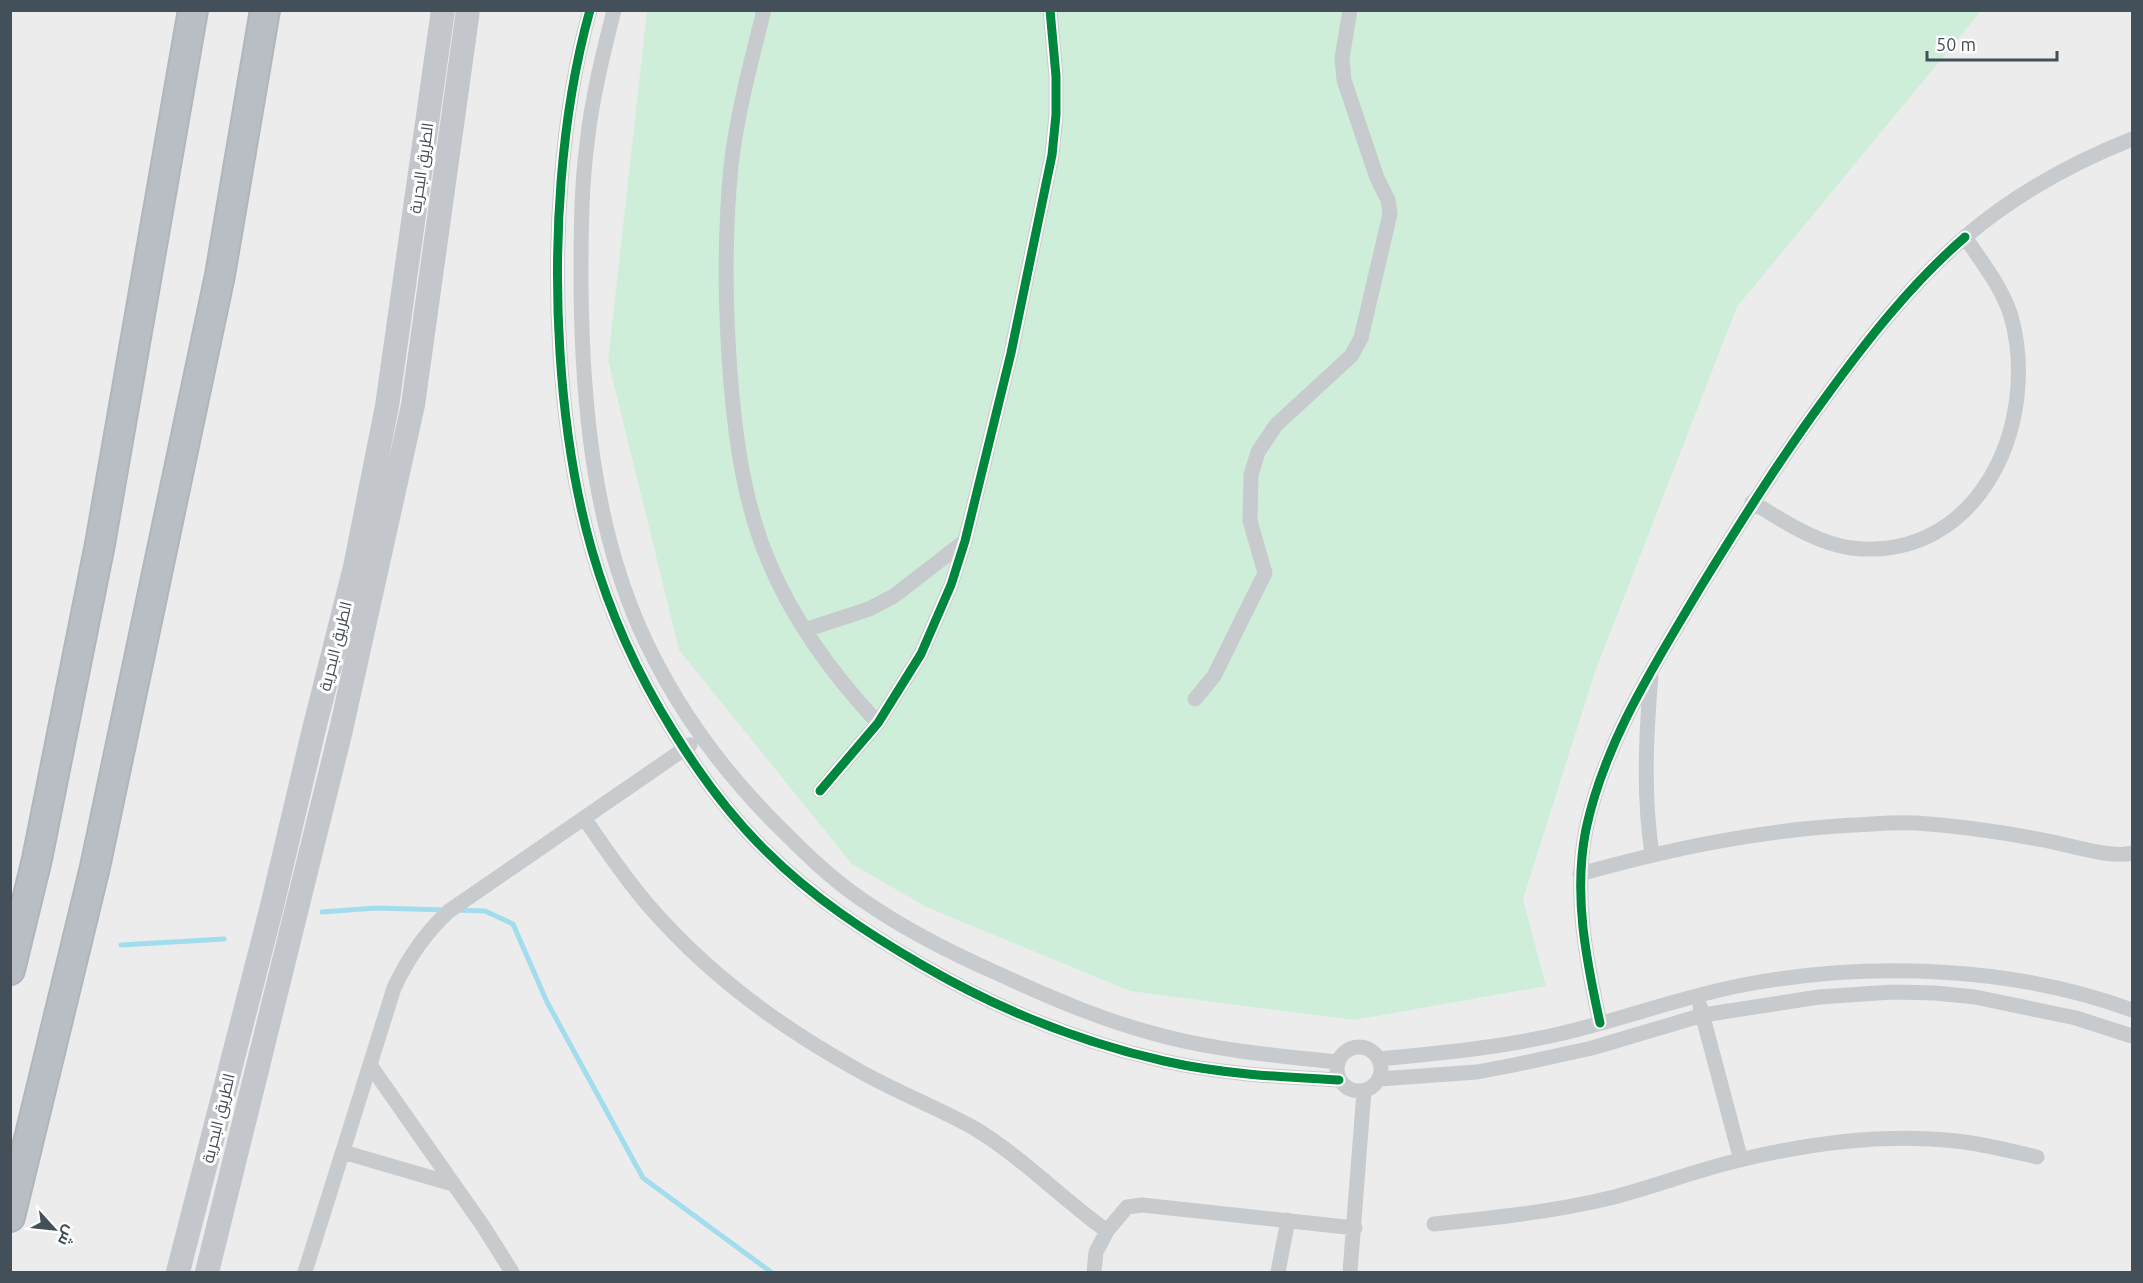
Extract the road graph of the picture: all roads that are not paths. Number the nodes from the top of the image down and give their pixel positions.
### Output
1 (193, 10) edge
2 (265, 10) edge
3 (443, 10) edge
4 (468, 10) edge
5 (590, 10) edge
6 (614, 10) edge
7 (764, 10) edge
8 (1050, 10) edge
9 (1350, 10) edge
10 (2133, 140) edge
11 (1965, 237) junction
12 (1752, 502) junction
13 (965, 541) junction
14 (805, 630) junction
15 (1651, 670) junction
16 (1195, 699) dead end
17 (878, 723) junction
18 (701, 738) junction
19 (684, 749) junction
20 (820, 791) dead end
21 (584, 818) junction
22 (2133, 853) edge
23 (1652, 854) junction
24 (1580, 874) junction
25 (10, 970) edge
26 (1698, 995) junction
27 (2133, 1010) edge
28 (1703, 1015) junction
29 (1600, 1023) junction
30 (2133, 1036) edge
31 (1379, 1059) junction
32 (1337, 1062) junction
33 (369, 1065) junction
34 (1339, 1080) junction
35 (1379, 1080) junction
36 (1364, 1091) junction
37 (343, 1152) junction
38 (2037, 1157) dead end
39 (1741, 1160) junction
40 (453, 1184) junction
41 (10, 1217) edge
42 (1288, 1220) junction
43 (1434, 1224) dead end
44 (1354, 1228) junction
45 (1107, 1232) junction
46 (178, 1272) edge
47 (207, 1272) edge
48 (305, 1272) edge
49 (512, 1272) edge
50 (1094, 1272) edge
51 (1278, 1272) edge
52 (1350, 1272) edge

1 - 25 highway
2 - 41 highway
3 - 46 main road, الطريق البحرية
4 - 47 main road, الطريق البحرية
5 - 19 street
6 - 18 street
7 - 14 street
8 - 13 street
9 - 16 street
10 - 11 street
11 - 12 street
11 - 12 street
12 - 15 street
13 - 14 street
13 - 17 street
14 - 17 street
15 - 23 street
15 - 24 street
17 - 20 street
18 - 19 street
18 - 32 street
19 - 21 street
19 - 34 street
21 - 33 street
21 - 45 street
22 - 23 street
23 - 24 street
24 - 29 street
26 - 27 street
26 - 28 street
26 - 29 street
28 - 30 street
28 - 35 street
28 - 39 street
29 - 31 street
31 - 32 street
31 - 35 street
32 - 34 street
33 - 37 street
33 - 40 street
34 - 36 street
35 - 36 street
36 - 44 street
37 - 40 street
37 - 48 street
38 - 39 street
39 - 43 street
40 - 49 street
42 - 44 street
42 - 45 street
42 - 51 street
44 - 52 street
45 - 50 street

